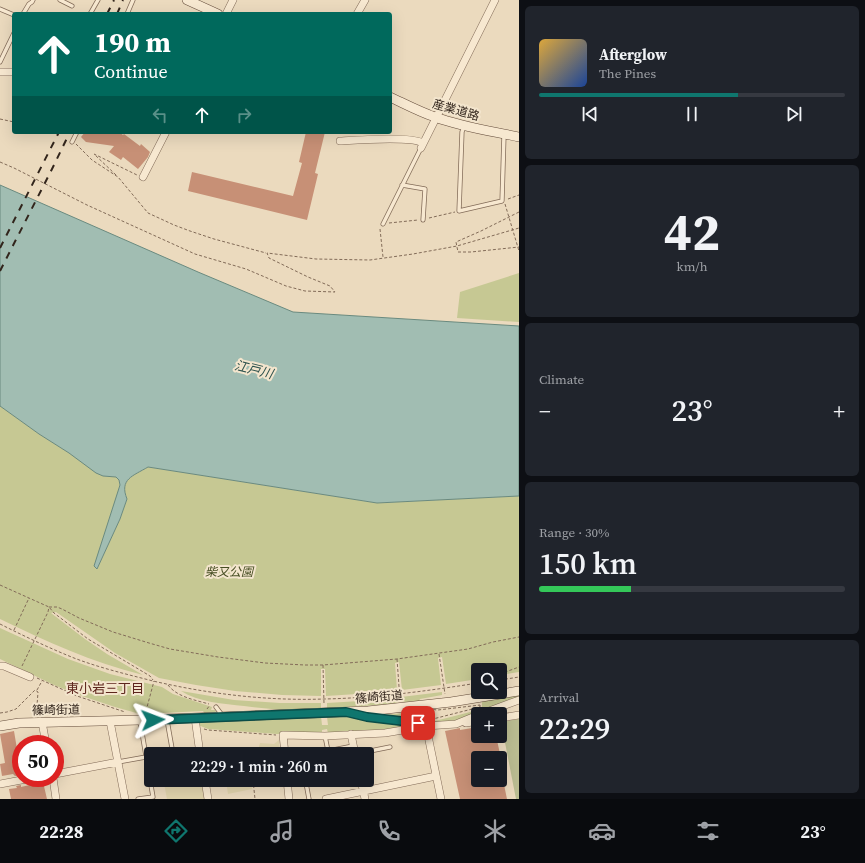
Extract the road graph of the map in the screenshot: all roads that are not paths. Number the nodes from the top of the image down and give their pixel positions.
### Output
1 (33, 0) edge
2 (60, 0) edge
3 (98, 0) edge
4 (133, 0) edge
5 (187, 0) edge
6 (233, 0) edge
7 (365, 0) edge
8 (495, 0) edge
9 (72, 6) dead end
10 (0, 9) edge
11 (24, 12) edge
12 (91, 12) edge
13 (128, 12) edge
14 (214, 12) edge
15 (227, 12) edge
16 (359, 12) edge
17 (12, 14) edge
18 (12, 37) edge
19 (0, 62) edge
20 (0, 71) edge
21 (12, 72) edge
22 (392, 98) edge
23 (436, 118) junction
24 (464, 126) junction
25 (76, 134) edge
26 (165, 134) edge
27 (504, 134) junction
28 (519, 136) edge
29 (340, 141) dead end
30 (72, 142) road end
31 (422, 146) junction
32 (143, 177) road end
33 (402, 185) junction
34 (423, 220) dead end
35 (383, 224) dead end
36 (0, 666) edge
37 (33, 678) road end
38 (519, 691) edge
39 (519, 700) edge
40 (216, 707) dead end
41 (500, 707) edge
42 (346, 712) junction
43 (519, 715) edge
44 (222, 716) junction
45 (507, 717) edge
46 (142, 718) junction
47 (195, 718) junction
48 (471, 718) edge
49 (167, 719) junction
50 (40, 720) junction
51 (110, 720) junction
52 (471, 722) edge
53 (426, 724) junction
54 (456, 724) junction
55 (0, 726) edge
56 (351, 734) junction
57 (44, 735) edge
58 (325, 736) junction
59 (353, 746) joint
60 (145, 747) edge
61 (172, 747) edge
62 (199, 747) edge
63 (284, 747) edge
64 (390, 747) dead end
65 (374, 750) edge
66 (144, 758) edge
67 (118, 762) junction
68 (64, 772) edge
69 (436, 776) junction
70 (12, 782) edge
71 (0, 784) edge
72 (54, 787) edge
73 (152, 787) edge
74 (206, 787) edge
75 (288, 787) edge
76 (307, 787) edge
77 (362, 787) edge
78 (363, 791) junction
79 (56, 799) edge
80 (125, 799) edge
81 (138, 799) edge
82 (208, 799) edge
83 (289, 799) edge
84 (309, 799) edge
85 (326, 799) edge
86 (365, 799) edge
87 (441, 799) edge

1 - 11 lane
2 - 9 lane
3 - 12 lane
4 - 13 lane
5 - 14 main road
6 - 15 street
7 - 16 street
8 - 23 street
10 - 17 lane
18 - 19 lane
20 - 21 street
22 - 23 main road, 産業道路
23 - 24 main road, 産業道路
23 - 31 street
24 - 27 main road, 産業道路
24 - 27 lane
25 - 30 lane
26 - 32 street
27 - 28 main road, 産業道路
29 - 31 street
31 - 33 lane
33 - 34 lane
33 - 35 lane
36 - 37 street
38 - 42 main road, 篠崎街道
39 - 41 street
40 - 44 lane
42 - 44 main road, 篠崎街道
42 - 53 street
43 - 45 street
44 - 47 main road, 篠崎街道
46 - 49 main road, 篠崎街道
46 - 51 main road, 篠崎街道
46 - 60 lane
47 - 49 main road, 篠崎街道
47 - 62 street
48 - 54 street
49 - 61 lane
50 - 51 main road, 篠崎街道
50 - 55 main road, 篠崎街道
50 - 57 street
51 - 67 street
52 - 54 street
53 - 54 street
53 - 56 street
53 - 69 street
56 - 58 street
56 - 59 street
58 - 59 lane
58 - 63 street
64 - 65 lane
66 - 67 lane
67 - 68 street
67 - 80 street
69 - 78 street
69 - 87 street
70 - 71 street
72 - 79 street
73 - 81 lane
74 - 82 street
75 - 83 street
76 - 84 lane
77 - 78 street
78 - 85 street
78 - 86 street

